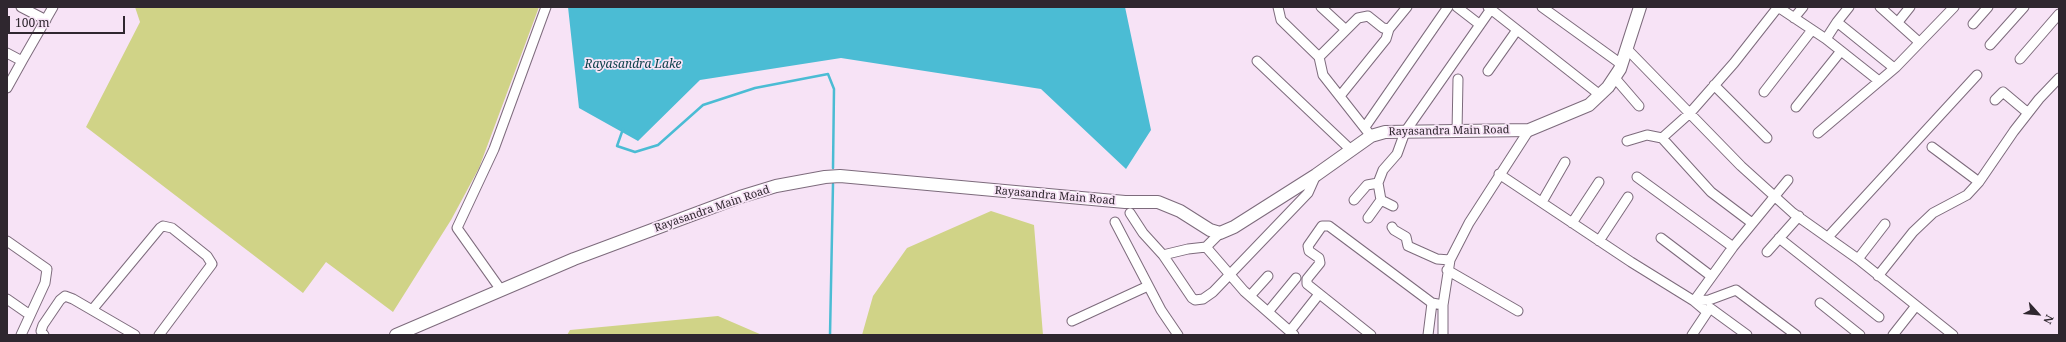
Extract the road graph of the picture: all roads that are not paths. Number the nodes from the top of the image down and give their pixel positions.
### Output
1 (21, 7) edge
2 (53, 7) edge
3 (546, 7) edge
4 (1278, 7) edge
5 (1321, 7) edge
6 (1406, 7) edge
7 (1448, 7) edge
8 (1457, 7) edge
9 (1542, 7) edge
10 (1640, 7) edge
11 (1778, 7) edge
12 (1803, 7) edge
13 (1849, 7) edge
14 (1880, 7) edge
15 (1910, 7) edge
16 (1954, 7) edge
17 (1988, 7) edge
18 (2024, 7) edge
19 (1490, 8) edge
20 (2059, 14) edge
21 (1794, 18) junction
22 (46, 20) junction
23 (1837, 22) junction
24 (1898, 22) junction
25 (1479, 24) junction
26 (1973, 24) dead end
27 (1389, 29) junction
28 (1346, 30) junction
29 (1517, 30) junction
30 (1812, 30) junction
31 (1826, 39) junction
32 (1919, 42) junction
33 (1990, 46) dead end
34 (1626, 48) junction
35 (1841, 51) junction
36 (7, 53) edge
37 (1319, 57) junction
38 (2020, 59) dead end
39 (22, 61) junction
40 (1257, 61) dead end
41 (1621, 64) junction
42 (1894, 68) junction
43 (1488, 71) dead end
44 (1977, 75) dead end
45 (1614, 77) junction
46 (2059, 78) edge
47 (1458, 79) dead end
48 (1879, 81) junction
49 (1714, 85) junction
50 (7, 88) edge
51 (1764, 92) dead end
52 (1600, 95) junction
53 (1340, 96) junction
54 (1995, 100) dead end
55 (1639, 106) dead end
56 (1796, 107) dead end
57 (1690, 113) junction
58 (2028, 113) junction
59 (1529, 130) junction
60 (1368, 131) junction
61 (1405, 132) junction
62 (1457, 132) junction
63 (1818, 133) dead end
64 (1662, 138) junction
65 (1767, 138) dead end
66 (1627, 141) dead end
67 (1932, 147) dead end
68 (1350, 150) junction
69 (1565, 162) dead end
70 (1499, 174) junction
71 (1316, 175) junction
72 (1637, 177) dead end
73 (1359, 180) dead end
74 (1788, 180) dead end
75 (1599, 182) dead end
76 (1979, 182) junction
77 (1378, 183) junction
78 (1367, 185) junction
79 (1775, 195) junction
80 (1628, 197) dead end
81 (1354, 200) dead end
82 (1381, 200) junction
83 (1542, 202) junction
84 (1393, 206) dead end
85 (1130, 213) dead end
86 (1798, 216) junction
87 (1368, 218) dead end
88 (1115, 222) dead end
89 (1572, 223) junction
90 (1752, 223) junction
91 (1885, 224) dead end
92 (1392, 227) dead end
93 (1220, 233) junction
94 (1828, 237) junction
95 (1660, 238) dead end
96 (1779, 238) junction
97 (7, 241) edge
98 (1599, 241) junction
99 (1206, 247) junction
100 (1733, 247) junction
101 (1767, 252) dead end
102 (1163, 255) junction
103 (1858, 259) junction
104 (1450, 260) junction
105 (1447, 270) junction
106 (1230, 274) junction
107 (1268, 276) dead end
108 (1712, 276) junction
109 (1878, 276) junction
110 (1296, 278) dead end
111 (1148, 286) junction
112 (501, 290) junction
113 (1250, 296) junction
114 (1316, 298) dead end
115 (7, 299) edge
116 (1694, 301) junction
117 (1432, 303) junction
118 (1820, 303) dead end
119 (1443, 305) junction
120 (1915, 307) junction
121 (92, 310) junction
122 (1518, 311) dead end
123 (1268, 312) junction
124 (1706, 312) junction
125 (30, 316) junction
126 (1879, 317) dead end
127 (1072, 321) dead end
128 (123, 327) junction
129 (1292, 333) edge
130 (1947, 333) edge
131 (21, 335) edge
132 (44, 335) edge
133 (117, 335) edge
134 (135, 335) edge
135 (159, 335) edge
136 (396, 335) edge
137 (1178, 335) edge
138 (1371, 335) edge
139 (1428, 335) edge
140 (1443, 335) edge
141 (1692, 335) edge
142 (1747, 335) edge
143 (1796, 335) edge
144 (1860, 335) edge
145 (1893, 335) edge

1 - 22 street
2 - 22 street
3 - 112 street
4 - 37 street
5 - 28 street
6 - 27 street
7 - 60 street
8 - 25 street
9 - 41 street
10 - 34 street, Rayasandra Main Road
11 - 21 street
11 - 49 street
12 - 21 street
13 - 23 street
14 - 24 street
15 - 24 street
16 - 32 street
17 - 26 street
18 - 33 street
19 - 25 street
19 - 29 street
20 - 38 street
21 - 30 street
22 - 39 street
23 - 31 street
23 - 42 street
24 - 32 street
25 - 61 street
27 - 28 street
27 - 53 street
28 - 37 street
29 - 43 street
29 - 52 street
30 - 31 street
30 - 51 street
31 - 35 street
32 - 42 street
34 - 41 street, Rayasandra Main Road
34 - 57 street
35 - 48 street
35 - 56 street
36 - 39 street
37 - 53 street
39 - 50 street
40 - 68 street
41 - 45 street, Rayasandra Main Road
42 - 48 street
44 - 94 street
45 - 52 street, Rayasandra Main Road
45 - 55 street
46 - 58 street
47 - 62 street
48 - 63 street
49 - 57 street
49 - 65 street
52 - 59 street, Rayasandra Main Road
53 - 60 street
54 - 58 street
57 - 64 street
57 - 79 street
58 - 76 street
59 - 62 street, Rayasandra Main Road
59 - 70 street
60 - 61 street, Rayasandra Main Road
60 - 68 street, Rayasandra Main Road
61 - 62 street, Rayasandra Main Road
61 - 77 street
64 - 66 street
64 - 90 street
67 - 76 street
68 - 71 street, Rayasandra Main Road
69 - 83 street
70 - 83 street
70 - 104 street
71 - 93 street, Rayasandra Main Road
71 - 106 street
72 - 100 street
73 - 78 street
74 - 79 street
75 - 89 street
76 - 109 street
77 - 78 street
77 - 82 street
78 - 81 street
79 - 86 street
79 - 90 street
80 - 98 street
82 - 84 street
82 - 87 street
83 - 89 street
85 - 102 street
86 - 94 street
86 - 96 street
88 - 111 street
89 - 98 street
90 - 100 street
91 - 103 street
92 - 104 street
93 - 99 street
93 - 112 street, Rayasandra Main Road
94 - 103 street
95 - 108 street
96 - 101 street
96 - 126 street
97 - 125 street
98 - 116 street
99 - 102 street
99 - 106 street
100 - 108 street
102 - 106 street
103 - 109 street
104 - 105 street
105 - 119 street
105 - 122 street
106 - 113 street
107 - 113 street
108 - 116 street
109 - 120 street
110 - 123 street
111 - 127 street
111 - 137 street
112 - 136 street, Rayasandra Main Road
113 - 123 street
114 - 129 street
115 - 125 street
116 - 124 street
116 - 143 street
117 - 119 street
117 - 138 street
117 - 139 street
118 - 144 street
119 - 140 street
120 - 130 street
120 - 145 street
121 - 128 street
121 - 132 street
121 - 135 street
123 - 129 street
124 - 141 street
124 - 142 street
125 - 131 street
128 - 133 street
128 - 134 street

